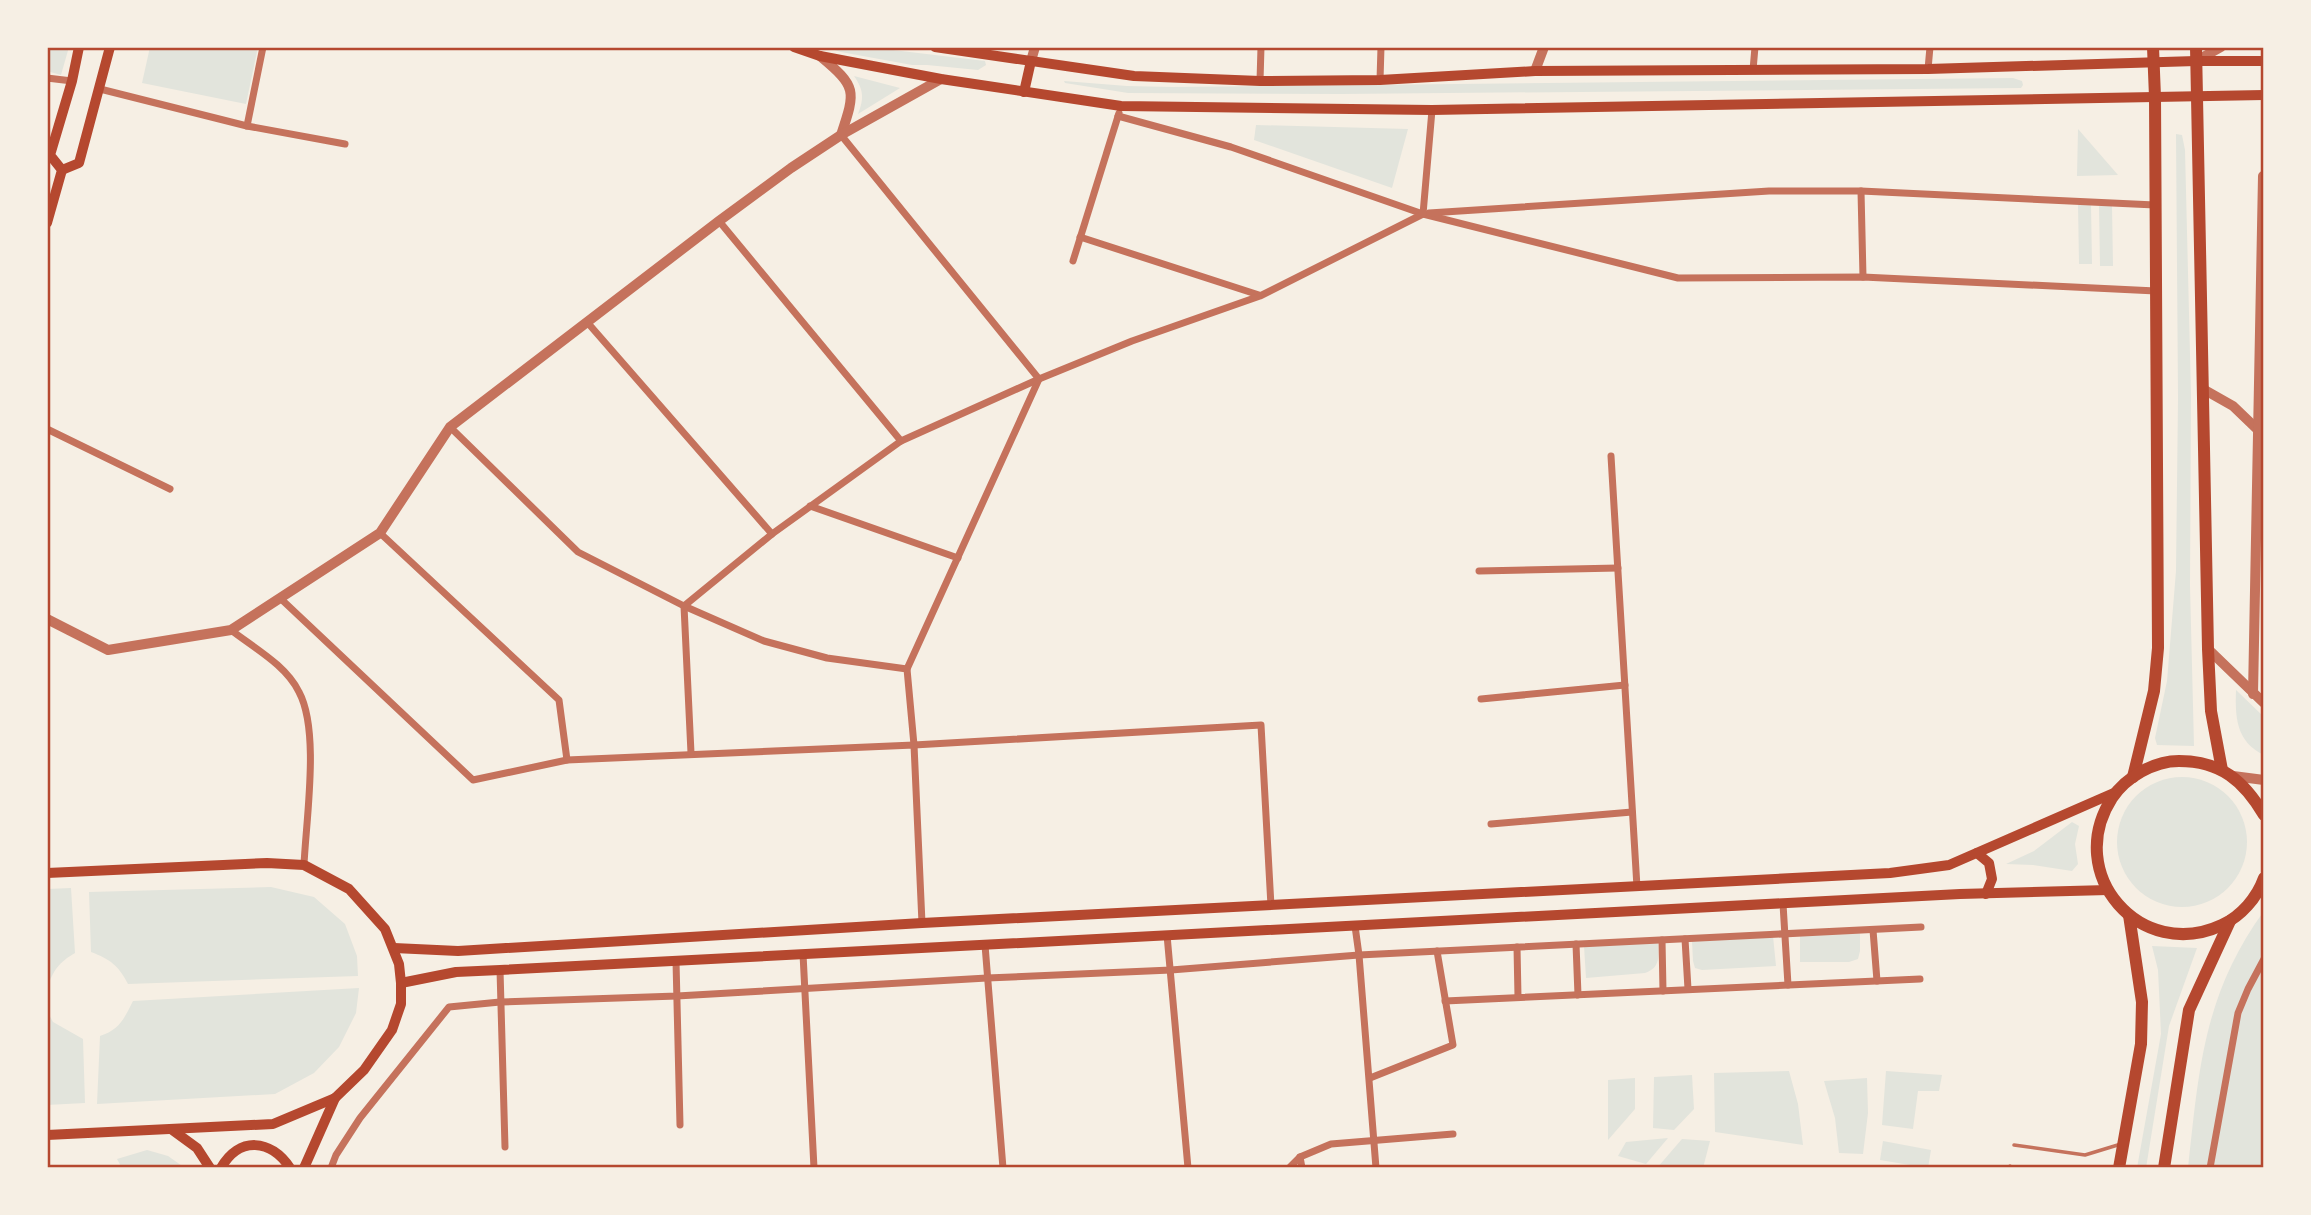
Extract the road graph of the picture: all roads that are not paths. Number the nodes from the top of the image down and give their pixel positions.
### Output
1 (79, 47) edge
2 (110, 47) edge
3 (263, 47) edge
4 (794, 47) edge
5 (935, 47) edge
6 (1035, 47) edge
7 (1261, 47) edge
8 (1381, 47) edge
9 (1544, 47) edge
10 (1755, 47) edge
11 (1930, 47) edge
12 (2152, 47) edge
13 (2221, 47) edge
14 (2196, 54) edge
15 (820, 56) junction
16 (1031, 61) junction
17 (2264, 61) edge
18 (2153, 63) junction
19 (1928, 69) junction
20 (1753, 70) junction
21 (1535, 71) junction
22 (47, 78) edge
23 (941, 79) junction
24 (1380, 80) junction
25 (72, 81) junction
26 (1260, 81) junction
27 (100, 89) junction
28 (1024, 92) junction
29 (2264, 95) edge
30 (2196, 96) junction
31 (2155, 97) junction
32 (1432, 110) junction
33 (1119, 111) junction
34 (247, 126) junction
35 (841, 135) junction
36 (345, 144) dead end
37 (62, 170) junction
38 (2263, 176) edge
39 (1861, 191) junction
40 (51, 194) edge
41 (2155, 205) junction
42 (1423, 214) junction
43 (719, 220) junction
44 (47, 223) edge
45 (1080, 237) junction
46 (1073, 261) dead end
47 (1863, 277) junction
48 (2156, 291) junction
49 (1260, 296) junction
50 (587, 322) junction
51 (1039, 379) junction
52 (2203, 389) junction
53 (450, 427) junction
54 (47, 429) edge
55 (2258, 430) junction
56 (901, 441) junction
57 (1611, 456) dead end
58 (170, 489) dead end
59 (810, 506) junction
60 (380, 533) junction
61 (772, 534) junction
62 (958, 558) junction
63 (1618, 568) junction
64 (1479, 571) dead end
65 (281, 598) junction
66 (684, 606) junction
67 (47, 619) edge
68 (231, 630) junction
69 (2208, 649) junction
70 (907, 669) junction
71 (1625, 685) junction
72 (2253, 694) junction
73 (1480, 699) dead end
74 (2264, 703) edge
75 (914, 745) junction
76 (691, 753) junction
77 (567, 760) junction
78 (2228, 773) junction
79 (2133, 777) junction
80 (2264, 780) edge
81 (2116, 792) junction
82 (1632, 812) junction
83 (2264, 815) edge
84 (1491, 824) dead end
85 (1977, 853) junction
86 (304, 865) junction
87 (47, 873) edge
88 (2264, 878) edge
89 (1637, 887) junction
90 (2108, 890) junction
91 (2264, 890) edge
92 (1986, 894) junction
93 (1783, 904) junction
94 (1271, 906) junction
95 (2246, 908) junction
96 (2129, 915) junction
97 (2230, 921) junction
98 (922, 923) junction
99 (1355, 926) junction
100 (1921, 927) dead end
101 (1873, 930) junction
102 (1785, 934) junction
103 (1167, 935) junction
104 (1685, 939) junction
105 (1662, 940) junction
106 (1576, 944) junction
107 (985, 945) junction
108 (1517, 947) junction
109 (394, 948) junction
110 (1437, 951) junction
111 (803, 954) junction
112 (1360, 955) junction
113 (2264, 959) edge
114 (676, 961) junction
115 (500, 970) junction
116 (1171, 970) junction
117 (987, 978) junction
118 (1920, 979) dead end
119 (1877, 981) junction
120 (401, 984) junction
121 (1788, 985) junction
122 (1688, 989) junction
123 (805, 990) junction
124 (1663, 991) junction
125 (1578, 995) junction
126 (677, 996) junction
127 (1518, 997) junction
128 (1446, 1001) junction
129 (500, 1002) junction
130 (1370, 1078) junction
131 (335, 1098) junction
132 (680, 1125) dead end
133 (171, 1129) junction
134 (1453, 1134) dead end
135 (47, 1135) edge
136 (1375, 1141) junction
137 (2123, 1144) junction
138 (2014, 1145) dead end
139 (505, 1147) dead end
140 (1300, 1157) junction
141 (210, 1168) edge
142 (221, 1168) edge
143 (290, 1168) edge
144 (304, 1168) edge
145 (331, 1168) edge
146 (814, 1168) edge
147 (1003, 1168) edge
148 (1188, 1168) edge
149 (1289, 1168) edge
150 (1301, 1168) edge
151 (1376, 1168) edge
152 (2119, 1168) edge
153 (2164, 1168) edge
154 (2210, 1168) edge

1 - 25 main road
2 - 27 main road
3 - 34 street
4 - 15 main road
5 - 16 main road
6 - 16 street
7 - 26 street
8 - 24 street
9 - 21 street
10 - 20 street
11 - 19 street
12 - 18 main road
13 - 14 street
14 - 17 main road
14 - 18 main road
14 - 30 main road
15 - 23 main road
15 - 35 street
16 - 26 main road
16 - 28 main road
18 - 19 main road
18 - 31 main road
19 - 20 main road
20 - 21 main road
21 - 24 main road
22 - 25 street
23 - 28 main road
23 - 35 street
24 - 26 main road
25 - 37 main road
27 - 34 street
27 - 37 main road
28 - 33 main road
29 - 30 main road
30 - 31 main road
30 - 52 main road
31 - 32 main road
31 - 41 main road
32 - 33 main road
32 - 42 street
33 - 42 street
33 - 45 street
34 - 36 street
35 - 43 street
35 - 51 street
37 - 40 main road
38 - 55 street
39 - 41 street
39 - 42 street
39 - 47 street
40 - 44 main road
41 - 48 main road
42 - 47 street
42 - 49 street
43 - 50 street
43 - 56 street
45 - 46 street
45 - 49 street
47 - 48 street
48 - 79 main road
49 - 51 street
50 - 53 street
50 - 61 street
51 - 56 street
51 - 62 street
52 - 55 street
52 - 69 main road
53 - 60 street
53 - 66 street
54 - 58 street
55 - 72 street
56 - 59 street
57 - 63 street
59 - 61 street
59 - 62 street
60 - 65 street
60 - 77 street
61 - 66 street
62 - 70 street
63 - 64 street
63 - 71 street
65 - 68 street
65 - 77 street
66 - 70 street
66 - 76 street
67 - 68 street
68 - 86 street
69 - 72 street
69 - 78 main road
70 - 75 street
71 - 73 street
71 - 82 street
72 - 74 street
75 - 76 street
75 - 94 street
75 - 98 street
76 - 77 street
78 - 79 main road
78 - 80 street
78 - 83 main road
79 - 81 main road
81 - 85 main road
81 - 90 main road
82 - 84 street
82 - 89 street
85 - 89 main road
85 - 92 main road
86 - 87 main road
86 - 109 main road
88 - 95 main road
89 - 94 main road
90 - 92 main road
90 - 96 main road
91 - 95 street
92 - 93 main road
93 - 99 main road
93 - 102 street
94 - 98 main road
95 - 97 main road
96 - 97 main road
96 - 137 main road
97 - 153 main road
98 - 109 main road
99 - 103 main road
99 - 112 street
100 - 101 street
101 - 102 street
101 - 119 street
102 - 104 street
102 - 121 street
103 - 107 main road
103 - 116 street
104 - 105 street
104 - 122 street
105 - 106 street
105 - 124 street
106 - 108 street
106 - 125 street
107 - 111 main road
107 - 117 street
108 - 110 street
108 - 127 street
109 - 120 main road
110 - 112 street
110 - 128 street
111 - 114 main road
111 - 123 street
112 - 116 street
112 - 130 street
113 - 154 street
114 - 115 main road
114 - 126 street
115 - 120 main road
115 - 129 street
116 - 117 street
116 - 148 street
117 - 123 street
117 - 147 street
118 - 119 street
119 - 121 street
120 - 131 main road
121 - 122 street
122 - 124 street
123 - 126 street
123 - 146 street
124 - 125 street
125 - 127 street
126 - 129 street
126 - 132 street
127 - 128 street
128 - 130 street
129 - 139 street
129 - 145 street
130 - 136 street
131 - 133 main road
131 - 144 main road
133 - 135 main road
133 - 141 main road
134 - 136 street
136 - 140 street
136 - 151 street
137 - 138 lane
137 - 152 main road
140 - 149 street
140 - 150 street
142 - 143 main road

